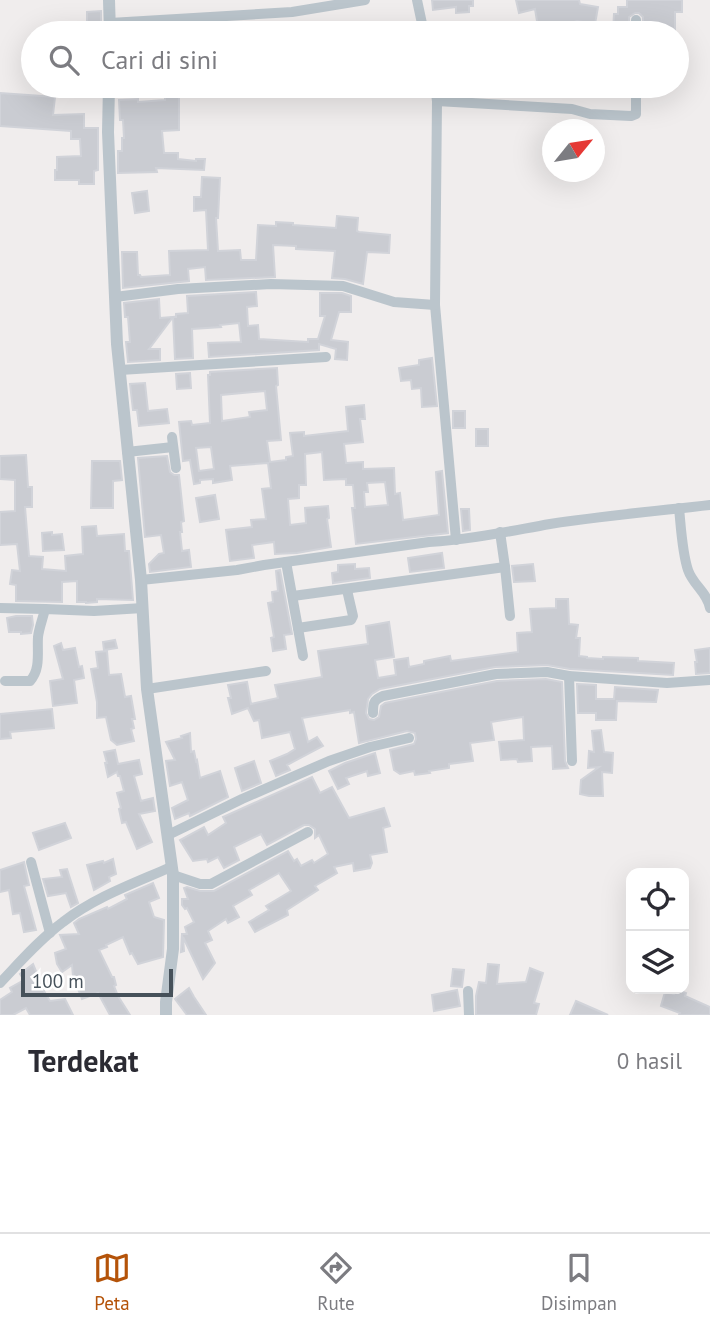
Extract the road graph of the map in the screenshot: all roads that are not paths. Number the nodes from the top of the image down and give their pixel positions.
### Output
1 (109, 0) edge
2 (365, 0) edge
3 (417, 0) edge
4 (110, 21) edge
5 (190, 21) edge
6 (421, 21) edge
7 (108, 98) edge
8 (437, 98) edge
9 (636, 98) edge
10 (437, 101) junction
11 (115, 297) junction
12 (435, 305) junction
13 (326, 357) dead end
14 (120, 370) junction
15 (127, 452) junction
16 (176, 468) dead end
17 (710, 505) edge
18 (679, 508) junction
19 (500, 532) junction
20 (456, 540) junction
21 (286, 562) junction
22 (506, 567) junction
23 (141, 580) junction
24 (347, 590) junction
25 (292, 596) junction
26 (0, 608) edge
27 (144, 608) junction
28 (710, 608) edge
29 (46, 609) junction
30 (510, 616) dead end
31 (298, 628) junction
32 (303, 656) dead end
33 (266, 671) dead end
34 (569, 676) junction
35 (710, 680) edge
36 (5, 681) dead end
37 (147, 689) junction
38 (373, 713) dead end
39 (409, 738) dead end
40 (572, 761) dead end
41 (308, 832) dead end
42 (168, 835) junction
43 (31, 862) dead end
44 (172, 871) junction
45 (50, 933) junction
46 (0, 983) edge
47 (468, 991) dead end
48 (166, 1015) edge
49 (469, 1015) edge

1 - 4 street
2 - 5 street
3 - 6 street
7 - 11 street
8 - 10 street
9 - 10 street
10 - 12 street
11 - 12 street
11 - 14 street
12 - 20 street
13 - 14 street
14 - 15 street
15 - 16 street
15 - 23 street
17 - 18 street
18 - 19 street
18 - 28 street
19 - 20 street
19 - 22 street
20 - 21 street
21 - 23 street
21 - 25 street
22 - 24 street
22 - 30 street
23 - 27 street
24 - 25 street
24 - 31 street
25 - 31 street
26 - 29 street
27 - 29 street
27 - 37 street
29 - 36 street
31 - 32 street
33 - 37 street
34 - 35 street
34 - 38 street
34 - 40 street
37 - 42 street
39 - 42 street
41 - 44 street
42 - 44 street
43 - 45 street
44 - 45 street
44 - 48 street
45 - 46 street
47 - 49 street

